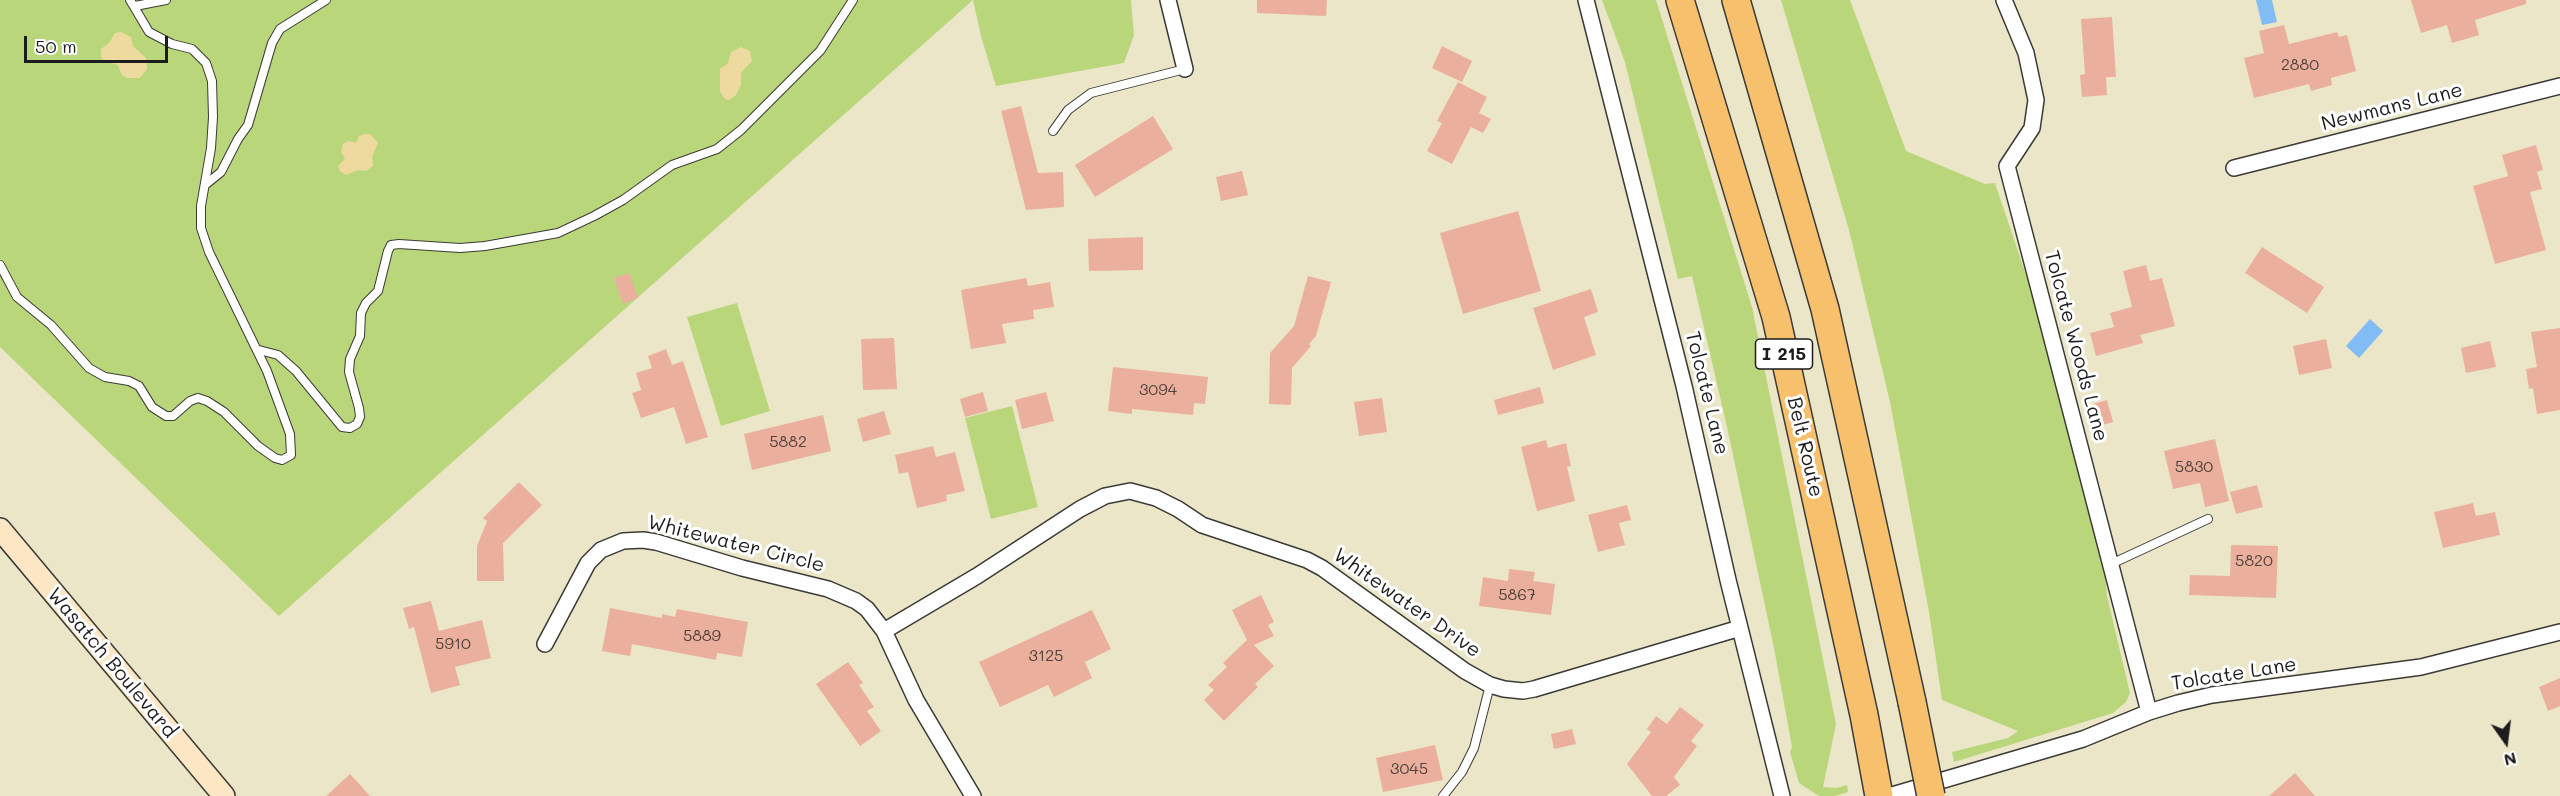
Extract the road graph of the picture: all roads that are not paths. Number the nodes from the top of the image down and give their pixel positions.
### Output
1 (166, 0) edge
2 (326, 0) edge
3 (852, 0) edge
4 (1168, 0) edge
5 (1586, 0) edge
6 (1680, 0) edge
7 (1736, 0) edge
8 (2004, 0) edge
9 (132, 3) edge
10 (1185, 69) joint
11 (2560, 86) edge
12 (1053, 131) dead end
13 (2234, 168) dead end
14 (205, 185) junction
15 (0, 265) edge
16 (259, 350) junction
17 (2208, 519) dead end
18 (0, 529) edge
19 (2112, 564) junction
20 (1740, 628) junction
21 (884, 631) junction
22 (2560, 632) edge
23 (545, 644) dead end
24 (1490, 685) junction
25 (2149, 712) junction
26 (224, 796) edge
27 (973, 796) edge
28 (1443, 796) edge
29 (1782, 796) edge
30 (1879, 796) edge
31 (1889, 796) edge
32 (1931, 796) edge

1 - 9 lane
2 - 14 lane
3 - 16 lane
4 - 10 street
5 - 20 street, Tolcate Lane
6 - 30 highway, Belt Route / I 215
7 - 32 highway, I 215, bridge
8 - 19 street, Tolcate Woods Lane
9 - 14 lane
10 - 12 lane
11 - 13 street, Newmans Lane
14 - 16 lane
15 - 16 lane
17 - 19 lane
18 - 26 street, Wasatch Boulevard
19 - 25 street, Tolcate Woods Lane
20 - 24 street, Whitewater Drive
20 - 29 street, Tolcate Lane
21 - 23 street, Whitewater Circle
21 - 24 street, Whitewater Drive
21 - 27 street
22 - 25 street, Tolcate Lane
24 - 28 lane
25 - 31 street, Tolcate Lane

